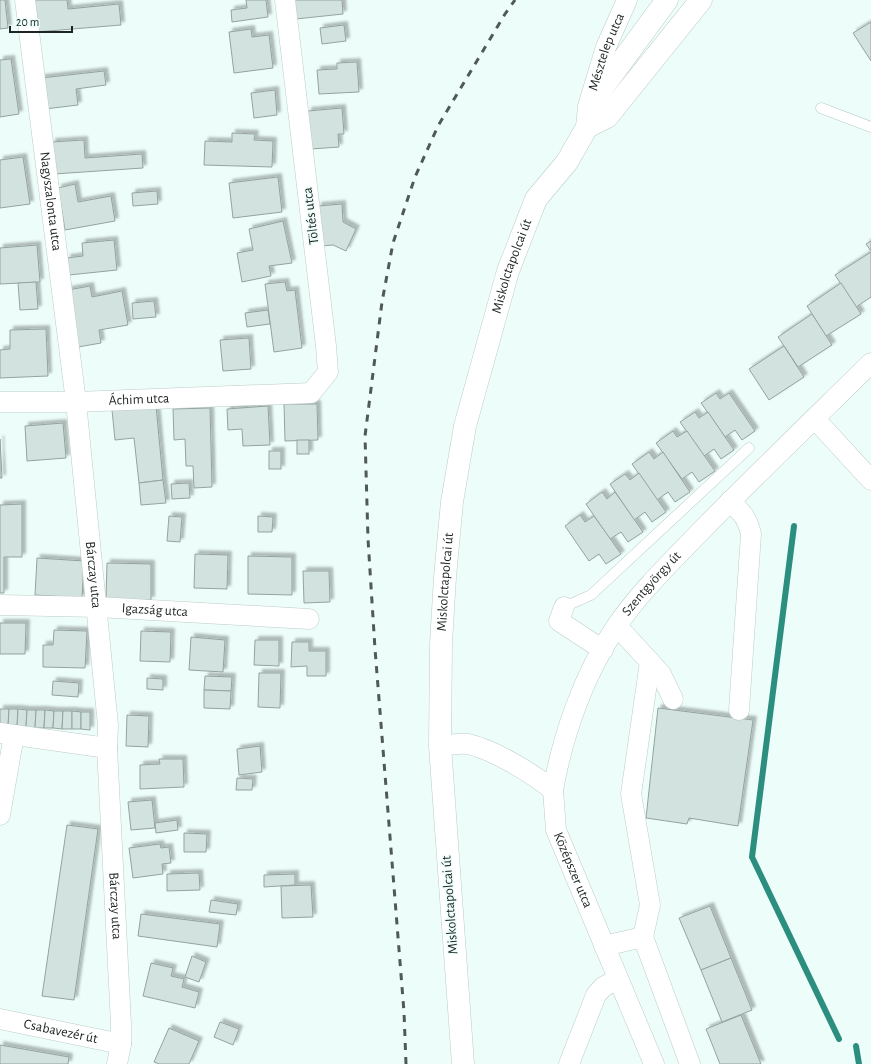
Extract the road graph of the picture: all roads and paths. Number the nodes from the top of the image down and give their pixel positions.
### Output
1 (25, 0) edge
2 (285, 0) edge
3 (627, 0) edge
4 (666, 0) edge
5 (701, 0) edge
6 (589, 106) junction
7 (821, 108) dead end
8 (587, 127) junction
9 (871, 127) edge
10 (871, 363) edge
11 (277, 394) joint
12 (0, 402) edge
13 (76, 402) junction
14 (814, 419) junction
15 (749, 448) dead end
16 (871, 480) edge
17 (730, 501) junction
18 (0, 606) edge
19 (98, 607) junction
20 (564, 607) joint
21 (309, 619) dead end
22 (617, 626) junction
23 (603, 650) junction
24 (650, 662) junction
25 (673, 699) dead end
26 (739, 710) dead end
27 (7, 734) edge
28 (440, 746) junction
29 (107, 748) junction
30 (553, 790) junction
31 (0, 814) edge
32 (643, 937) junction
33 (604, 946) junction
34 (618, 979) junction
35 (0, 1019) edge
36 (122, 1044) junction
37 (117, 1064) edge
38 (462, 1064) edge
39 (569, 1064) edge
40 (654, 1064) edge
41 (690, 1064) edge

1 - 13 street, Nagyszalonta utca
2 - 11 street, Töltés utca
3 - 6 street, Mésztelep utca
4 - 6 street
5 - 8 street
6 - 8 street, Miskolctapolcai út
7 - 9 lane
8 - 28 street, Miskolctapolcai út
10 - 14 street, Szentgyörgy út
11 - 13 street, Áchim utca
12 - 13 street, Áchim utca
13 - 19 street, Bárczay utca
14 - 16 street
14 - 17 street, Szentgyörgy út
15 - 20 lane
17 - 22 street, Szentgyörgy út
17 - 26 street
18 - 19 street, Igazság utca
19 - 21 street, Igazság utca
19 - 29 street, Bárczay utca
20 - 23 street
22 - 23 street, Szentgyörgy út
22 - 24 street
23 - 30 street, Szentgyörgy út
24 - 25 street
24 - 32 street
27 - 29 street
27 - 31 street
28 - 30 street
28 - 38 street, Miskolctapolcai út
29 - 36 street, Bárczay utca
30 - 33 street, Középszer utca
32 - 33 street
32 - 41 street
33 - 34 street, Középszer utca
34 - 39 street
34 - 40 street, Középszer utca
35 - 36 street, Csabavezér út
36 - 37 street, Bárczay utca

